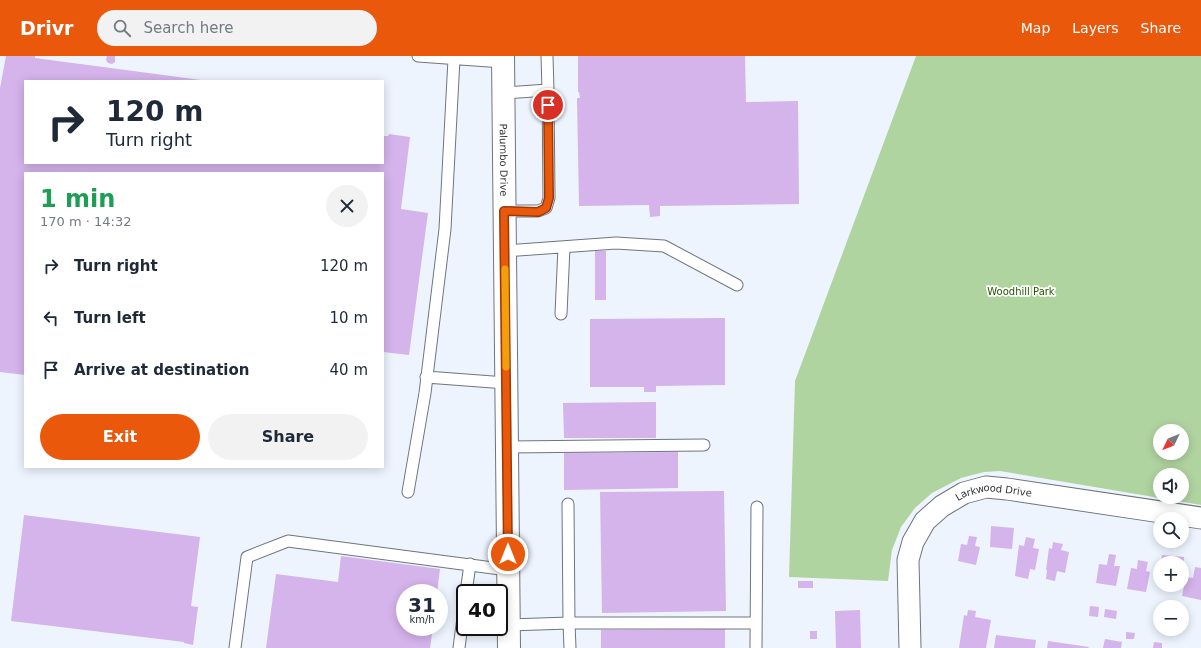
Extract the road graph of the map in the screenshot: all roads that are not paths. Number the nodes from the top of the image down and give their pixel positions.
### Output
1 (418, 56) edge
2 (548, 56) edge
3 (448, 58) edge
4 (503, 59) edge
5 (548, 90) junction
6 (503, 93) junction
7 (504, 211) junction
8 (564, 247) junction
9 (505, 251) junction
10 (737, 286) dead end
11 (561, 314) dead end
12 (426, 377) junction
13 (506, 383) junction
14 (704, 445) dead end
15 (507, 447) junction
16 (408, 492) dead end
17 (568, 504) dead end
18 (757, 507) dead end
19 (1201, 518) edge
20 (470, 564) junction
21 (508, 570) junction
22 (467, 584) edge
23 (569, 622) junction
24 (756, 623) junction
25 (509, 626) junction
26 (461, 636) edge
27 (235, 648) edge
28 (459, 648) edge
29 (509, 648) edge
30 (570, 648) edge
31 (756, 648) edge
32 (910, 648) edge

1 - 3 lane
2 - 5 lane
3 - 4 lane
3 - 12 lane
4 - 6 street, Palumbo Drive
5 - 6 lane
5 - 7 lane
6 - 7 street, Palumbo Drive
7 - 9 street, Palumbo Drive
8 - 9 lane
8 - 10 lane
8 - 11 lane
9 - 13 street, Palumbo Drive
12 - 13 lane
12 - 16 lane
13 - 15 street, Palumbo Drive
14 - 15 lane
15 - 21 street, Palumbo Drive
17 - 23 lane
18 - 24 lane
19 - 32 street, Larkwood Drive
20 - 21 lane
20 - 22 lane
20 - 27 lane
21 - 25 street, Palumbo Drive
23 - 24 lane
23 - 25 lane
23 - 30 lane
24 - 31 lane
25 - 29 street, Palumbo Drive
26 - 28 lane

